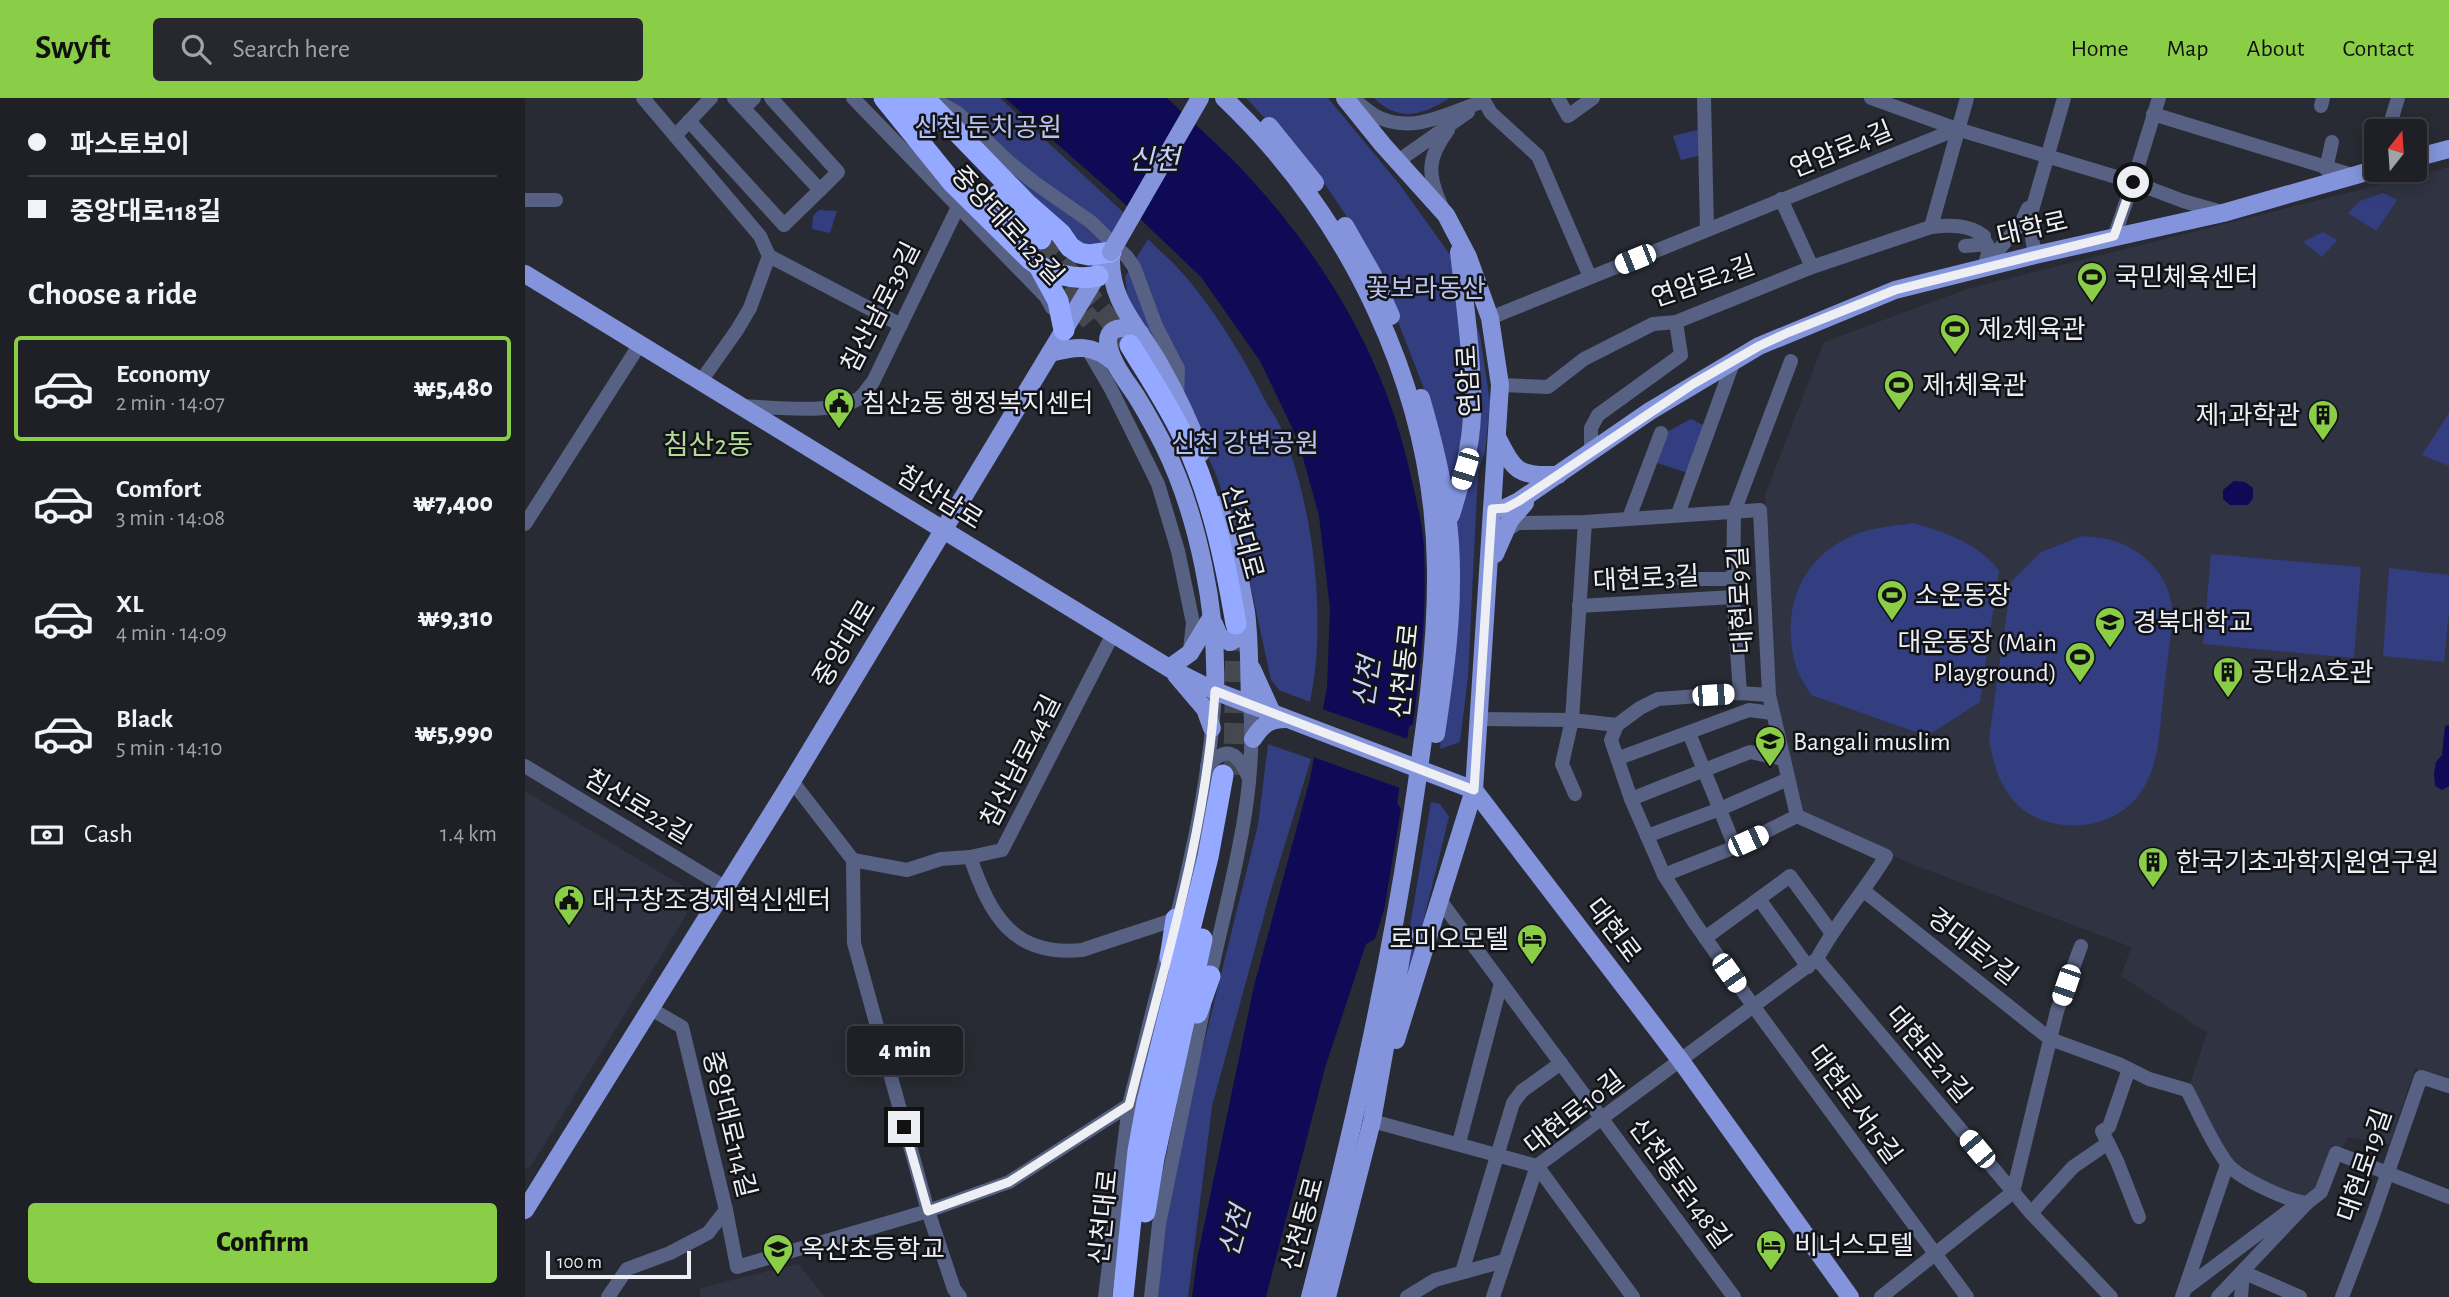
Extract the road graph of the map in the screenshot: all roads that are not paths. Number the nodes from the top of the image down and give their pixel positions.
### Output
1 (643, 98) edge
2 (711, 98) edge
3 (771, 98) edge
4 (853, 98) edge
5 (886, 98) edge
6 (905, 98) edge
7 (924, 98) edge
8 (932, 98) edge
9 (1200, 98) edge
10 (1223, 98) edge
11 (1241, 98) edge
12 (1345, 98) edge
13 (1352, 98) edge
14 (1558, 98) edge
15 (1593, 98) edge
16 (1704, 98) edge
17 (1871, 98) edge
18 (1967, 98) edge
19 (2064, 98) edge
20 (2159, 98) edge
21 (1486, 99) edge
22 (2393, 99) edge
23 (1891, 101) edge
24 (744, 102) edge
25 (2153, 114) junction
26 (2390, 119) edge
27 (689, 121) junction
28 (1453, 123) junction
29 (1957, 129) junction
30 (675, 136) junction
31 (2332, 142) dead end
32 (2449, 149) edge
33 (2427, 155) edge
34 (2047, 156) junction
35 (1398, 161) junction
36 (2326, 169) junction
37 (2364, 172) edge
38 (2352, 175) junction
39 (2133, 182) junction
40 (820, 190) junction
41 (2037, 191) junction
42 (1781, 199) junction
43 (525, 200) edge
44 (556, 200) dead end
45 (958, 207) junction
46 (2223, 212) junction
47 (1446, 215) junction
48 (1931, 227) junction
49 (1707, 229) junction
50 (1984, 236) dead end
51 (2114, 236) junction
52 (1458, 238) junction
53 (1965, 246) dead end
54 (1040, 249) junction
55 (1111, 252) junction
56 (2035, 255) junction
57 (769, 256) junction
58 (1985, 266) junction
59 (1812, 267) junction
60 (525, 274) edge
61 (1098, 276) junction
62 (1590, 277) junction
63 (1490, 317) junction
64 (1676, 322) junction
65 (901, 325) junction
66 (1064, 330) junction
67 (640, 344) junction
68 (1087, 348) junction
69 (1126, 348) junction
70 (1051, 353) junction
71 (1734, 360) junction
72 (1791, 361) dead end
73 (701, 381) junction
74 (1500, 385) junction
75 (1177, 395) junction
76 (742, 406) junction
77 (1661, 433) dead end
78 (1497, 436) junction
79 (1591, 452) junction
80 (1558, 475) junction
81 (1529, 498) junction
82 (1492, 509) junction
83 (1734, 512) junction
84 (1678, 514) junction
85 (1629, 518) junction
86 (1441, 519) junction
87 (1535, 522) junction
88 (1585, 522) junction
89 (525, 524) edge
90 (943, 530) junction
91 (1504, 532) junction
92 (1489, 570) junction
93 (1681, 579) dead end
94 (1733, 579) junction
95 (1734, 597) junction
96 (1579, 606) junction
97 (1229, 624) junction
98 (1113, 634) junction
99 (1190, 653) junction
100 (1250, 663) junction
101 (1169, 667) junction
102 (1215, 691) junction
103 (1741, 693) junction
104 (1769, 695) junction
105 (1250, 705) junction
106 (1772, 713) junction
107 (1275, 718) junction
108 (1480, 719) junction
109 (1571, 720) junction
110 (1617, 725) junction
111 (1212, 728) junction
112 (1689, 733) junction
113 (1253, 739) junction
114 (1619, 758) junction
115 (1783, 759) junction
116 (525, 766) edge
117 (1702, 770) junction
118 (1228, 773) junction
119 (1788, 779) junction
120 (792, 781) junction
121 (1474, 790) junction
122 (1575, 794) dead end
123 (1631, 799) junction
124 (1720, 809) junction
125 (1797, 816) junction
126 (1647, 836) junction
127 (1735, 847) junction
128 (969, 857) junction
129 (853, 860) junction
130 (1664, 875) junction
131 (726, 888) junction
132 (1864, 891) junction
133 (1439, 899) junction
134 (1759, 899) junction
135 (1176, 919) junction
136 (1831, 932) junction
137 (1705, 938) junction
138 (2081, 946) dead end
139 (1813, 963) junction
140 (1210, 976) junction
141 (1501, 983) junction
142 (1754, 1007) junction
143 (651, 1009) junction
144 (2050, 1039) junction
145 (1681, 1061) junction
146 (1561, 1063) junction
147 (2129, 1069) junction
148 (2449, 1086) edge
149 (1148, 1103) junction
150 (1602, 1118) junction
151 (1372, 1121) junction
152 (1459, 1143) junction
153 (2108, 1143) junction
154 (1498, 1154) junction
155 (1155, 1156) junction
156 (2227, 1165) junction
157 (1537, 1166) junction
158 (2386, 1172) junction
159 (2013, 1192) junction
160 (2449, 1197) edge
161 (2301, 1202) junction
162 (526, 1206) edge
163 (726, 1210) junction
164 (928, 1211) junction
165 (2031, 1213) junction
166 (2139, 1217) dead end
167 (1935, 1253) junction
168 (1504, 1261) junction
169 (1462, 1272) junction
170 (2243, 1272) junction
171 (2184, 1292) edge
172 (1409, 1295) edge
173 (608, 1297) edge
174 (960, 1297) edge
175 (1105, 1297) edge
176 (1123, 1297) edge
177 (1134, 1297) edge
178 (1151, 1297) edge
179 (1310, 1297) edge
180 (1327, 1297) edge
181 (1493, 1297) edge
182 (1633, 1297) edge
183 (1734, 1297) edge
184 (1850, 1297) edge
185 (1881, 1297) edge
186 (1967, 1297) edge
187 (2111, 1297) edge
188 (2218, 1297) edge
189 (2241, 1297) edge
190 (2300, 1297) edge
191 (2342, 1297) edge

1 - 30 street
2 - 27 street
3 - 40 street
4 - 45 street, 중앙대로123길
5 - 54 highway
6 - 54 highway
7 - 54 highway
8 - 75 street
9 - 55 main road, 중앙대로, bridge
10 - 86 main road, 신천동로
11 - 86 main road, 신천동로
12 - 35 main road, 연암로
13 - 21 street
14 - 15 street
16 - 49 street
17 - 23 street
18 - 29 street
19 - 34 street
20 - 25 street
21 - 28 street
21 - 62 street
22 - 26 street
23 - 29 street
24 - 40 street
25 - 36 street, 대학로
25 - 39 street
27 - 30 street
27 - 40 street
28 - 35 street
28 - 47 street
29 - 34 street
29 - 42 street, 연암로4길
29 - 48 street
30 - 57 street
31 - 36 street
32 - 33 main road
34 - 39 street
34 - 41 street
35 - 47 main road, 연암로
36 - 38 street, 대학로
37 - 38 main road, 대학로
38 - 46 main road, 대학로
39 - 46 street
39 - 51 street
41 - 56 street
41 - 58 street
42 - 49 street, 연암로4길
42 - 59 street, 연암로4길
43 - 44 street
45 - 65 street, 침산남로39길
45 - 66 street, 중앙대로123길
46 - 51 main road, 대학로
47 - 52 main road, 연암로
48 - 50 street, 연암로2길
48 - 59 street, 연암로2길
49 - 62 street, 연암로4길
51 - 56 main road, 대학로
52 - 63 main road, 연암로
52 - 86 main road
53 - 58 street
54 - 55 highway
54 - 61 highway
54 - 66 highway
55 - 61 main road, 중앙대로
55 - 69 main road
56 - 58 main road, 대학로
57 - 65 street
57 - 73 street
58 - 71 main road, 대학로
59 - 64 street, 연암로2길
60 - 67 main road, 침산남로
61 - 66 main road, 중앙대로
62 - 63 street, 연암로4길
63 - 74 main road, 연암로
64 - 74 street, 연암로2길
64 - 79 street
65 - 76 street, 침산남로39길
66 - 70 main road, 중앙대로
67 - 73 main road, 침산남로
67 - 89 street
68 - 69 main road
68 - 70 main road
68 - 99 street
69 - 75 main road
69 - 97 highway, 신천대로
70 - 90 main road, 중앙대로
71 - 79 main road, 대학로
71 - 84 street
72 - 83 street
73 - 76 main road, 침산남로
74 - 78 main road, 연암로
75 - 97 main road
76 - 90 main road, 침산남로
77 - 85 street
78 - 80 main road
78 - 82 main road, 연암로
79 - 80 main road, 대학로
80 - 81 main road, 대학로
81 - 82 main road, 대학로
81 - 87 street
81 - 91 main road
82 - 92 main road, 연암로
83 - 84 street, 대현로9길
83 - 94 street, 대현로9길
83 - 104 street, 대현로9길
84 - 85 street, 대현로9길
85 - 88 street, 대현로9길
86 - 151 main road, 신천동로
86 - 179 main road, 신천동로
87 - 88 street, 대현로9길
87 - 91 street, 대현로9길
88 - 96 street
90 - 98 main road, 침산남로
90 - 120 main road, 중앙대로
91 - 92 main road
92 - 108 main road, 연암로
93 - 94 street, 대현로9길
94 - 95 street, 대현로9길
95 - 96 street, 대현로3길
95 - 103 street, 대현로3길
96 - 109 street, 대현로3길
97 - 99 main road
97 - 100 main road
97 - 102 main road
98 - 101 main road, 침산남로
98 - 128 street, 침산남로44길
99 - 101 main road
100 - 105 main road
100 - 107 main road
101 - 102 main road, 침산남로
101 - 111 main road
102 - 105 main road, 침산남로
102 - 111 street
103 - 104 street
103 - 110 street
104 - 106 street, 대현로9길
105 - 107 main road
105 - 113 street
106 - 112 street
106 - 115 street, 대현로9길
107 - 113 main road
107 - 121 main road, bridge
108 - 109 street
108 - 121 main road, 연암로
109 - 110 street
109 - 122 street, 대현로3길
110 - 114 street, 대현로서15길
111 - 118 street
112 - 114 street
112 - 117 street
113 - 118 street
114 - 123 street, 대현로서15길
115 - 117 street
115 - 119 street, 대현로9길
116 - 131 street, 침산로22길
117 - 123 street
117 - 124 street
118 - 135 street
118 - 140 street
118 - 149 highway, 신천대로
119 - 124 street
119 - 125 street, 대현로9길
120 - 129 street
120 - 131 main road, 중앙대로
121 - 133 main road, 연암로
121 - 145 main road, 대현로
123 - 126 street, 대현로서15길
124 - 126 street
124 - 127 street
125 - 127 street
125 - 132 street
126 - 130 street, 대현로서15길
127 - 130 street
128 - 129 street, 침산남로44길
128 - 135 street
129 - 164 street
130 - 137 street, 대현로서15길
131 - 143 main road, 중앙대로
132 - 136 street
132 - 144 street, 경대로7길
133 - 141 street, 신천동로148길
133 - 151 main road, 연암로
134 - 136 street
134 - 137 street
134 - 139 street
135 - 149 highway
136 - 139 street
137 - 142 street, 대현로서15길
138 - 144 street
139 - 142 street
139 - 159 street, 대현로21길
140 - 149 highway
140 - 155 street
141 - 146 street, 신천동로148길
141 - 152 street
142 - 145 street
142 - 167 street, 대현로서15길
143 - 162 main road, 중앙대로
143 - 163 street, 중앙대로114길
144 - 147 street, 경대로7길
144 - 159 street
145 - 150 street, 대현로10길
145 - 184 main road, 대현로
146 - 150 street, 신천동로148길
146 - 154 street
147 - 153 street
147 - 156 street, 경대로7길
148 - 158 street, 대현로19길
149 - 155 highway, 신천대로
149 - 164 street
149 - 175 street
150 - 157 street, 대현로10길
150 - 183 street, 신천동로148길
151 - 152 street
151 - 180 main road, 신천동로
152 - 154 street
153 - 165 street
153 - 166 street
154 - 157 street
154 - 169 street
155 - 176 highway, 신천대로
155 - 177 highway, 신천대로
155 - 178 street
156 - 161 street
156 - 171 street
157 - 168 street, 대현로10길
157 - 182 street
158 - 160 street
158 - 161 street
158 - 191 street, 대현로19길
159 - 165 street, 대현로21길
159 - 167 street
161 - 170 street
161 - 171 street
163 - 164 street, 중앙대로114길
163 - 173 street
164 - 174 street
165 - 187 street, 대현로21길
167 - 185 street
167 - 186 street, 대현로서15길
168 - 169 street
168 - 181 street, 대현로10길
169 - 172 street
170 - 188 street
170 - 189 street
170 - 190 street

